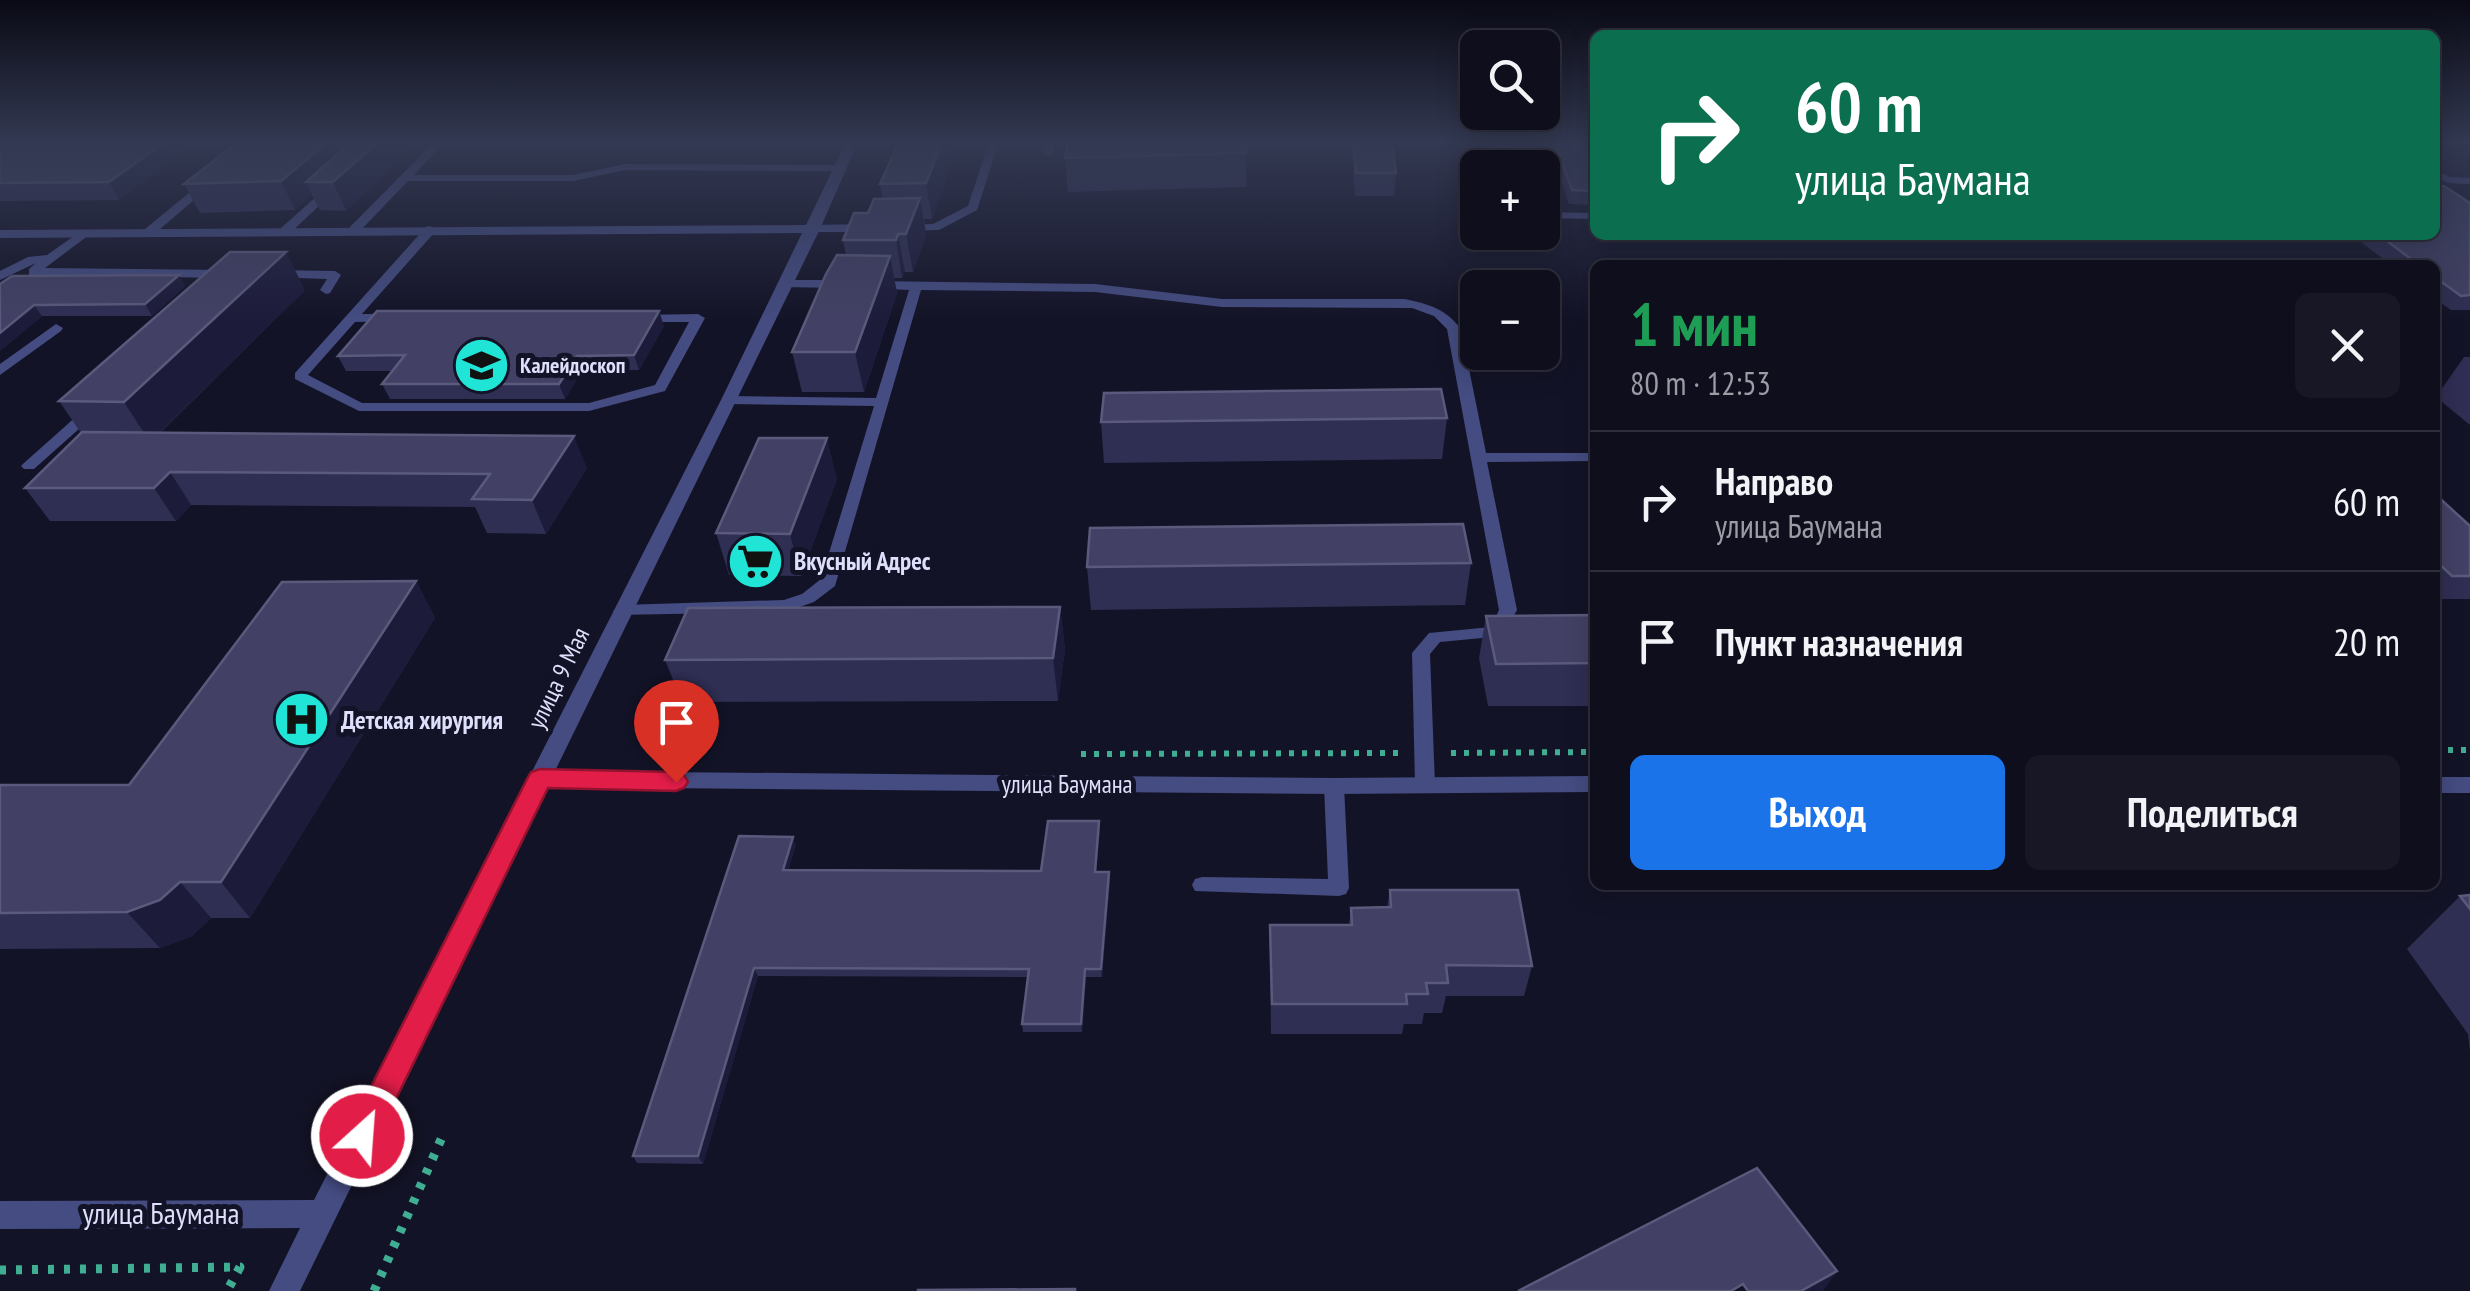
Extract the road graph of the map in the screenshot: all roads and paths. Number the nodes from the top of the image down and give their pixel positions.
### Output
1 (184, 202) edge
2 (317, 202) edge
3 (380, 202) edge
4 (825, 202) edge
5 (975, 202) edge
6 (1560, 215) edge
7 (1590, 216) edge
8 (813, 229) junction
9 (354, 230) junction
10 (430, 230) junction
11 (285, 231) junction
12 (148, 232) junction
13 (0, 234) edge
14 (81, 234) junction
15 (49, 259) junction
16 (258, 274) edge
17 (0, 279) edge
18 (783, 284) junction
19 (916, 286) junction
20 (227, 287) edge
21 (326, 290) dead end
22 (0, 292) edge
23 (351, 318) junction
24 (409, 318) edge
25 (621, 318) edge
26 (56, 328) dead end
27 (7, 360) edge
28 (0, 371) edge
29 (729, 400) junction
30 (100, 402) edge
31 (880, 402) junction
32 (1590, 457) edge
33 (1479, 458) junction
34 (30, 466) dead end
35 (622, 611) junction
36 (2440, 750) edge
37 (2470, 750) edge
38 (1590, 752) edge
39 (1424, 753) junction
40 (1066, 754) dead end
41 (540, 779) junction
42 (1590, 784) edge
43 (1425, 785) junction
44 (2440, 785) edge
45 (2470, 785) edge
46 (1334, 786) junction
47 (1202, 886) dead end
48 (443, 1135) dead end
49 (0, 1214) edge
50 (322, 1214) junction
51 (0, 1270) edge
52 (227, 1291) edge
53 (284, 1291) edge
54 (374, 1291) edge

1 - 12 lane
2 - 11 lane
3 - 9 lane
4 - 8 street, улица 9 Мая
5 - 8 lane
6 - 7 lane
8 - 10 street
8 - 18 street, улица 9 Мая
9 - 10 street
9 - 11 street
10 - 23 lane
11 - 12 street
12 - 14 street
13 - 14 street
14 - 15 lane
15 - 17 lane
15 - 20 lane
16 - 21 lane
17 - 22 lane
18 - 19 lane
18 - 29 street, улица 9 Мая
19 - 31 lane
19 - 33 lane
23 - 24 lane
23 - 25 lane
26 - 27 lane
27 - 28 lane
29 - 31 lane
29 - 35 street, улица 9 Мая
30 - 34 lane
31 - 35 lane
32 - 33 lane
33 - 39 lane
35 - 41 street, улица 9 Мая
36 - 37 path
38 - 39 path
39 - 40 path
39 - 43 lane
41 - 46 street, улица Баумана
41 - 50 street, улица 9 Мая
42 - 43 street, улица Баумана
43 - 46 street, улица Баумана
44 - 45 street
46 - 47 lane
48 - 54 path
49 - 50 street, улица Баумана
50 - 53 street, улица 9 Мая
51 - 52 path

